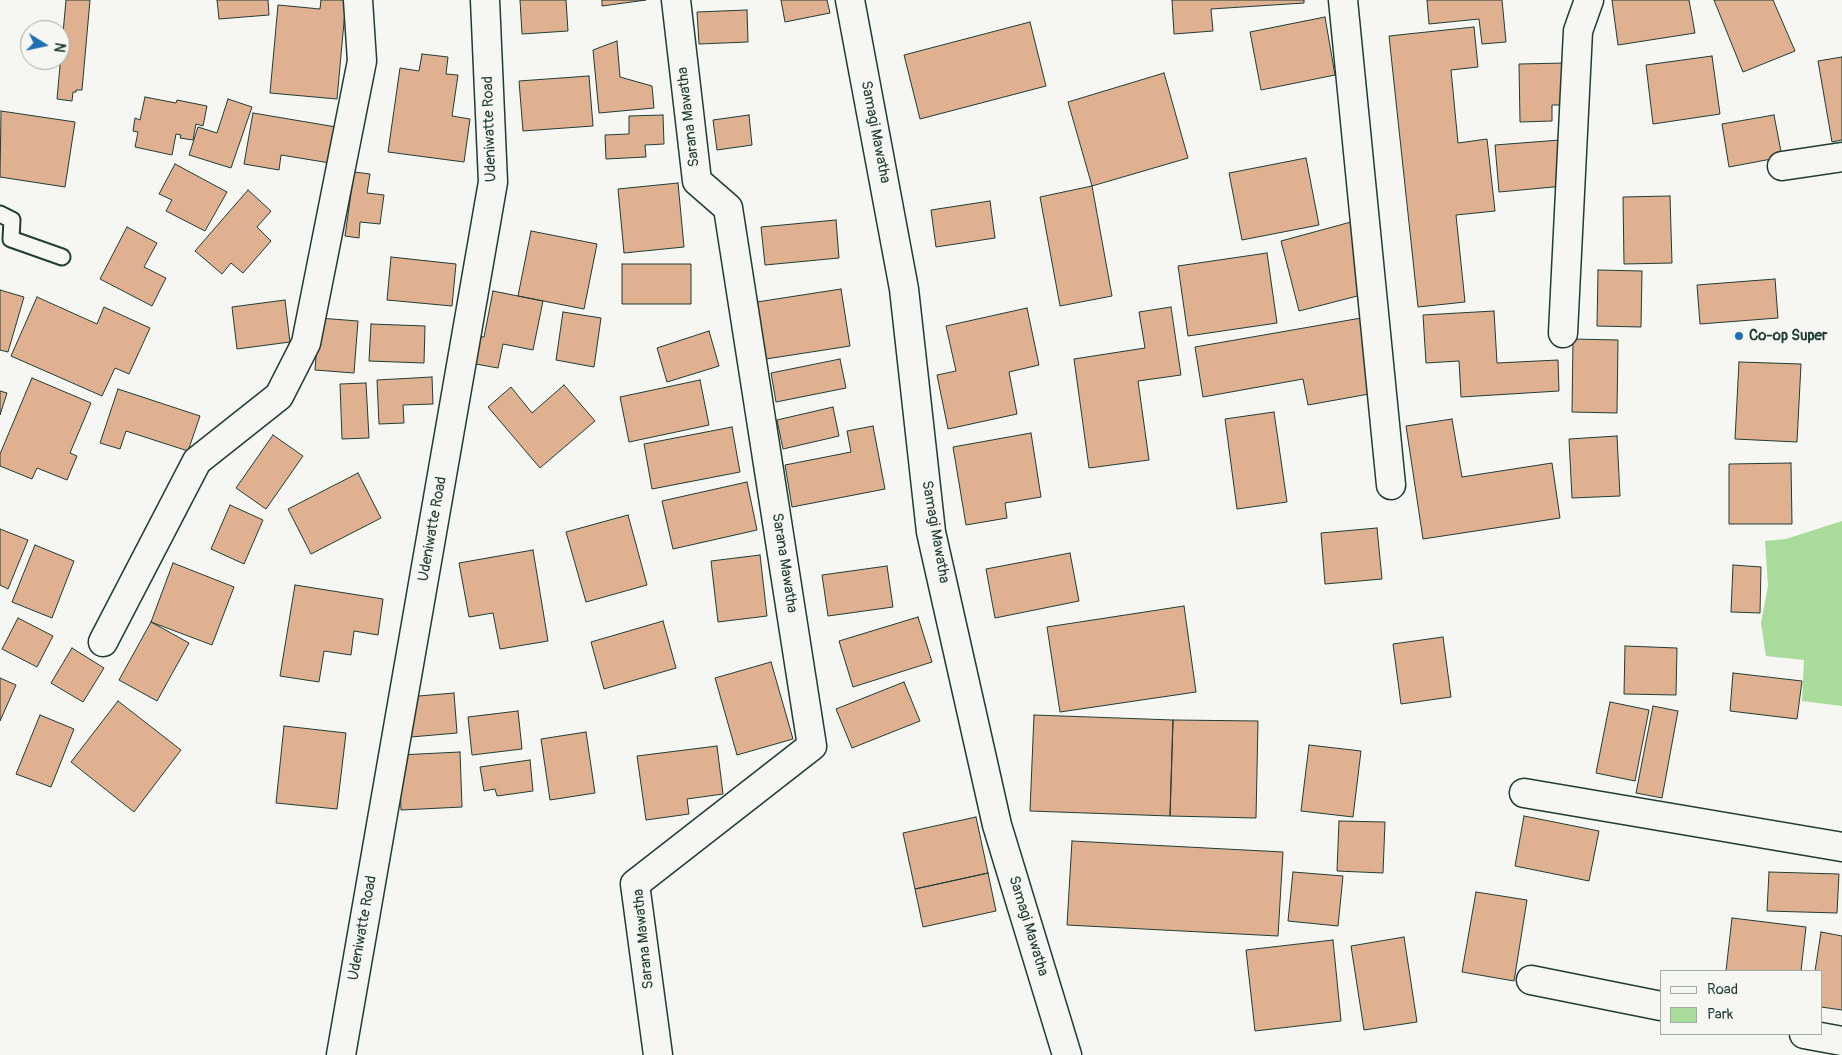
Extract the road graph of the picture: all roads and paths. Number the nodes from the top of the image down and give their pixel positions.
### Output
1 (358, 0) edge
2 (484, 0) edge
3 (676, 0) edge
4 (850, 0) edge
5 (1344, 0) edge
6 (1589, 0) edge
7 (1842, 157) edge
8 (1782, 166) dead end
9 (0, 214) edge
10 (62, 257) dead end
11 (1563, 333) dead end
12 (1391, 485) dead end
13 (103, 642) dead end
14 (1524, 793) dead end
15 (1842, 847) edge
16 (1531, 980) dead end
17 (1660, 1006) edge
18 (1809, 1035) edge
19 (1842, 1041) edge
20 (341, 1055) edge
21 (658, 1055) edge
22 (1066, 1055) edge

1 - 13 street
2 - 20 street, Udeniwatte Road
3 - 21 street, Sarana Mawatha
4 - 22 street, Samagi Mawatha
5 - 12 street
6 - 11 street
7 - 8 street
9 - 10 lane
14 - 15 street
16 - 17 street
18 - 19 street

